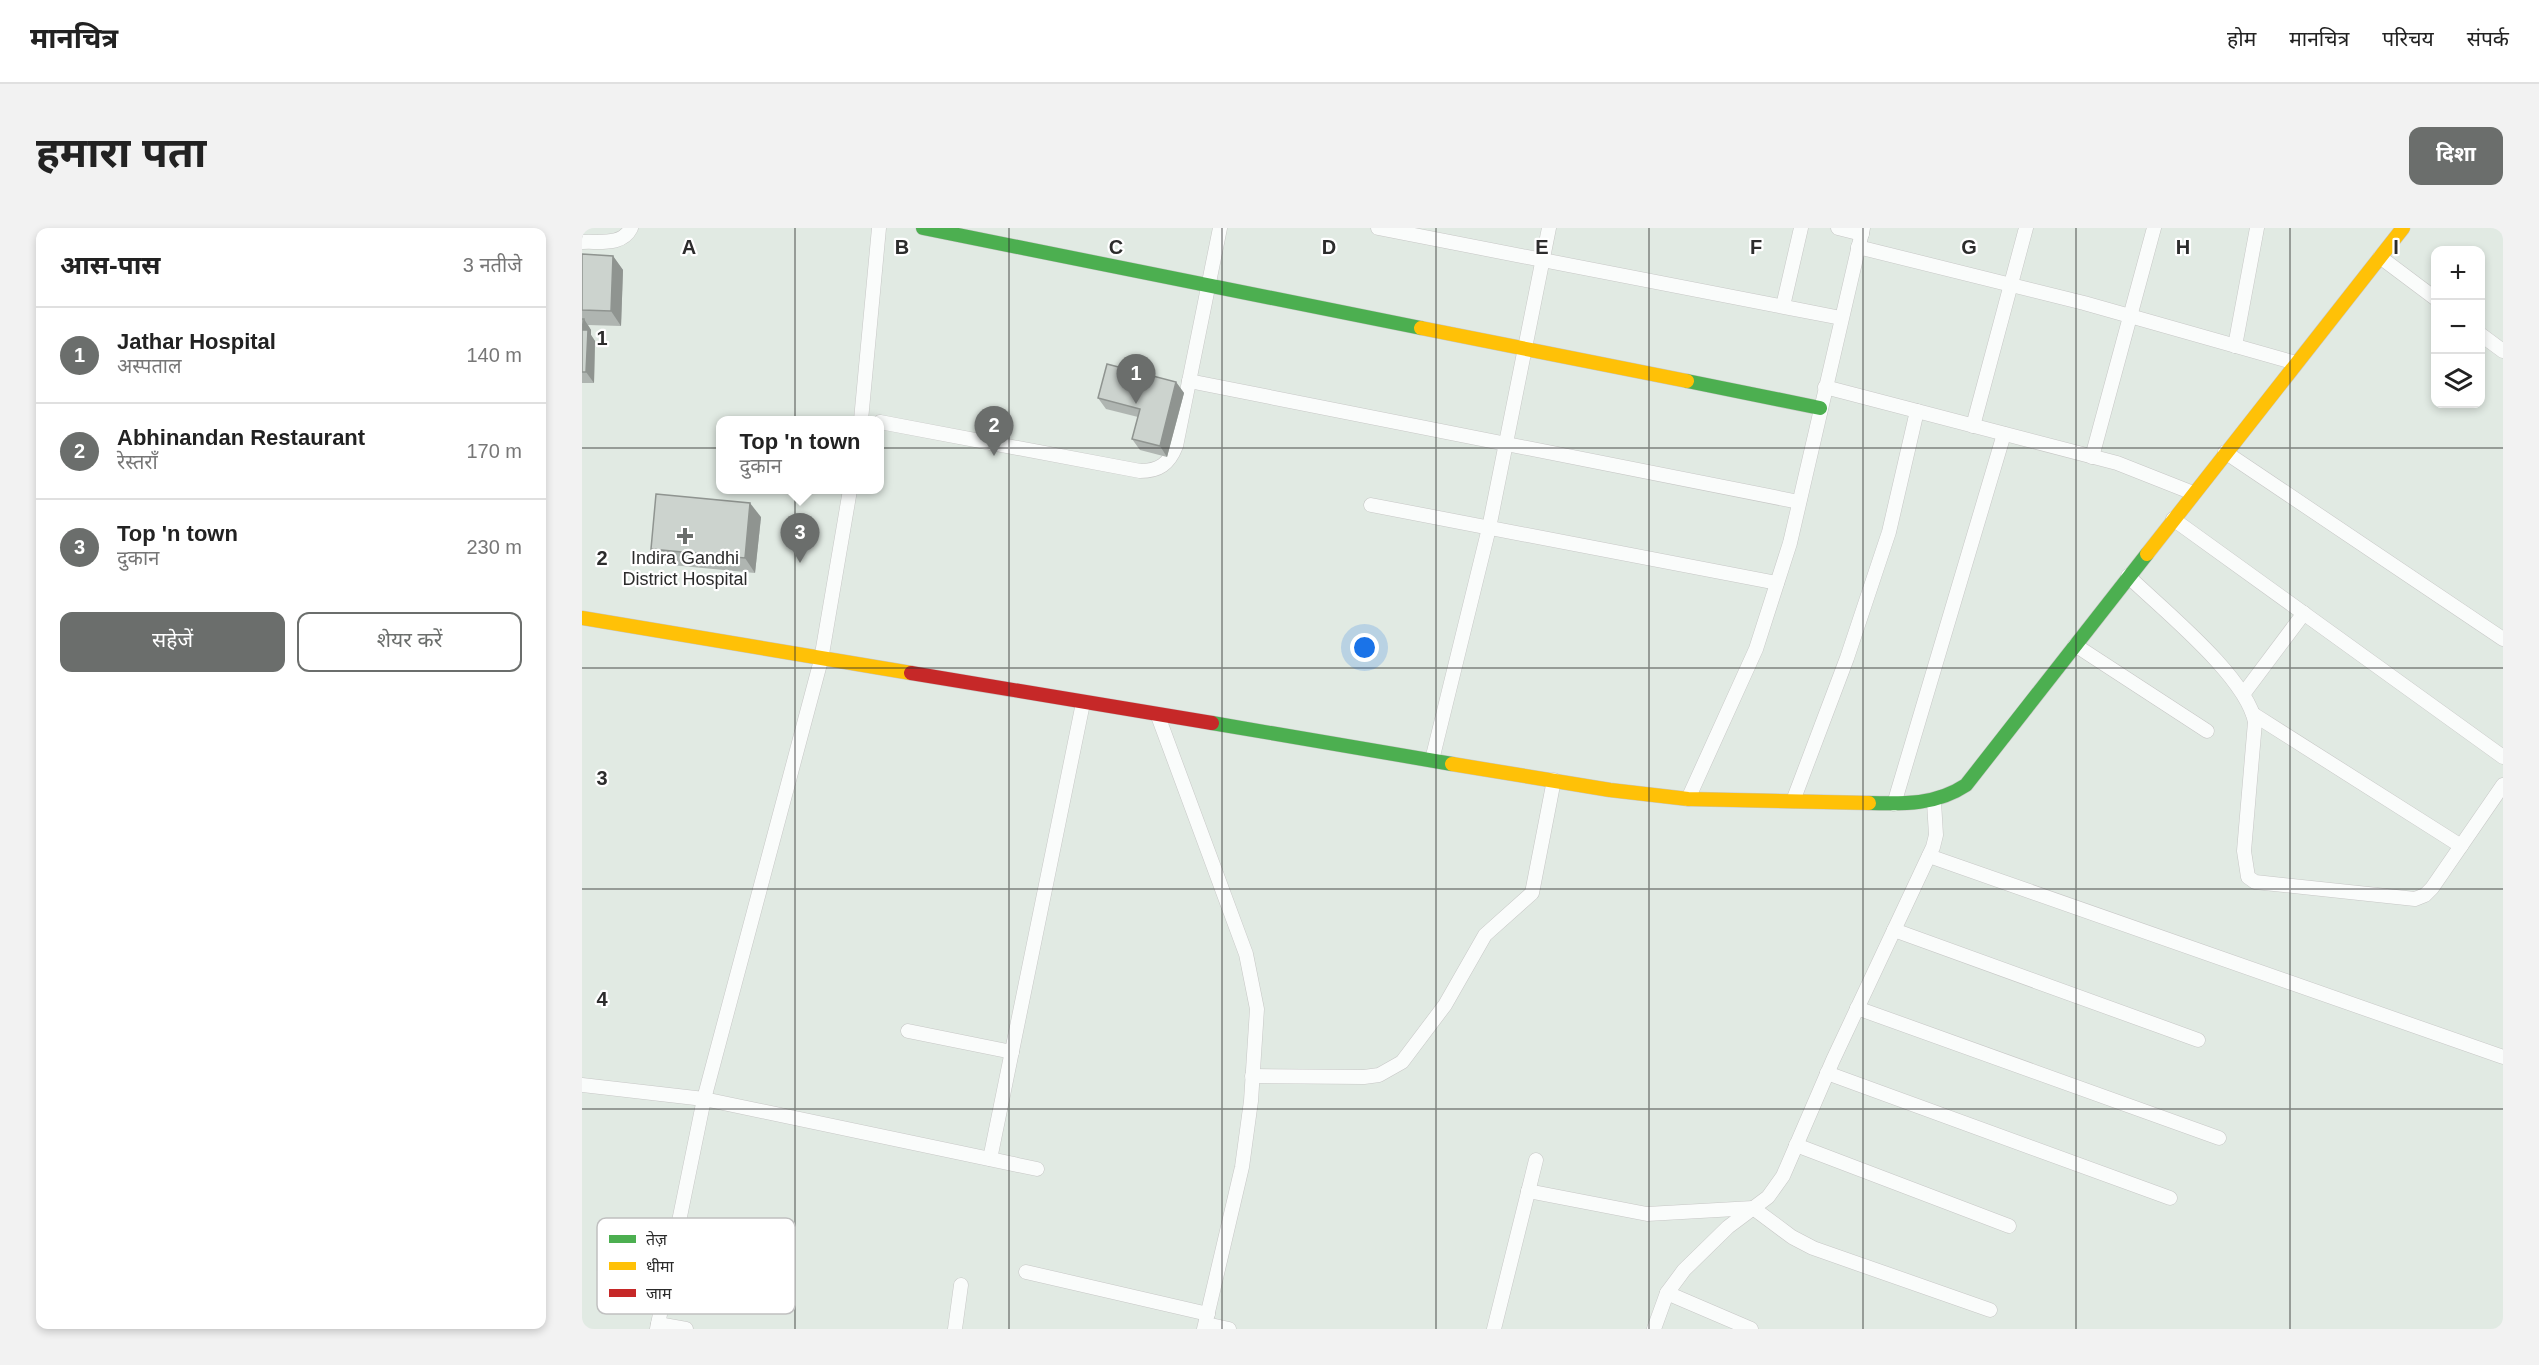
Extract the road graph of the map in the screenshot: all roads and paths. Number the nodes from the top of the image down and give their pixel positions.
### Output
1 (632, 228) edge
2 (879, 228) edge
3 (923, 228) edge
4 (1220, 228) edge
5 (1378, 228) edge
6 (1549, 228) edge
7 (1801, 228) edge
8 (1838, 228) edge
9 (2026, 228) edge
10 (2154, 228) edge
11 (2257, 228) edge
12 (2403, 228) edge
13 (1861, 236) edge
14 (582, 242) edge
15 (2380, 257) junction
16 (1542, 260) junction
17 (1209, 285) junction
18 (2013, 285) junction
19 (2431, 295) edge
20 (1783, 306) junction
21 (2131, 316) junction
22 (1841, 318) junction
23 (2485, 337) edge
24 (2235, 346) junction
25 (1523, 348) junction
26 (2503, 351) edge
27 (2296, 363) junction
28 (1189, 381) junction
29 (1825, 387) junction
30 (1820, 408) junction
31 (1917, 411) junction
32 (865, 416) edge
33 (884, 423) edge
34 (1973, 426) junction
35 (2004, 434) junction
36 (1506, 444) junction
37 (2225, 452) junction
38 (2092, 457) junction
39 (2193, 493) junction
40 (849, 494) edge
41 (1799, 502) junction
42 (1371, 505) dead end
43 (2173, 519) junction
44 (1489, 528) junction
45 (2128, 576) junction
46 (1777, 583) junction
47 (2304, 613) junction
48 (582, 618) edge
49 (2503, 639) edge
50 (2075, 645) junction
51 (821, 660) junction
52 (2244, 693) junction
53 (1083, 703) junction
54 (2253, 714) junction
55 (1158, 716) junction
56 (2206, 731) dead end
57 (2503, 757) edge
58 (1432, 760) junction
59 (1554, 780) junction
60 (2503, 785) edge
61 (1688, 799) junction
62 (1793, 801) junction
63 (1934, 802) junction
64 (1894, 804) junction
65 (2461, 846) junction
66 (1929, 856) junction
67 (1894, 930) junction
68 (1857, 1008) junction
69 (908, 1031) dead end
70 (2198, 1040) dead end
71 (1012, 1052) junction
72 (2503, 1057) edge
73 (1827, 1072) junction
74 (1252, 1076) junction
75 (582, 1085) edge
76 (704, 1099) junction
77 (2219, 1138) dead end
78 (1796, 1145) junction
79 (990, 1159) junction
80 (1536, 1160) dead end
81 (1037, 1169) dead end
82 (1528, 1191) junction
83 (2170, 1198) dead end
84 (1754, 1208) junction
85 (678, 1218) edge
86 (2009, 1226) dead end
87 (1026, 1272) dead end
88 (961, 1285) dead end
89 (1667, 1293) junction
90 (1990, 1310) dead end
91 (1206, 1322) edge
92 (658, 1326) edge
93 (686, 1329) edge
94 (955, 1329) edge
95 (1229, 1329) edge
96 (1494, 1329) edge
97 (1654, 1329) edge
98 (1751, 1329) edge

1 - 14 street
2 - 32 street
3 - 17 street
4 - 17 street
5 - 16 street
6 - 16 street
7 - 20 street
8 - 13 street
9 - 18 street
10 - 21 street
11 - 24 street
12 - 15 street
13 - 18 street
13 - 22 street
15 - 19 street
15 - 27 street
16 - 20 street
16 - 25 street
17 - 25 street
17 - 28 street
18 - 21 street
18 - 34 street
20 - 22 street
21 - 24 street
21 - 38 street
22 - 29 street
23 - 26 street
24 - 27 street
25 - 30 street
25 - 36 street
27 - 37 street
28 - 33 street
28 - 36 street
29 - 30 street
29 - 31 street
30 - 41 street
31 - 34 street
31 - 62 street
34 - 35 street
35 - 38 street
35 - 64 street
36 - 41 street
36 - 44 street
37 - 39 street
37 - 49 street
38 - 39 street
39 - 43 street
40 - 51 street
41 - 46 street
42 - 44 street
43 - 45 street
43 - 47 street
44 - 46 street
44 - 58 street
45 - 50 street
45 - 52 street
46 - 61 street
47 - 52 street
47 - 57 street
48 - 51 street
50 - 56 street
50 - 63 street
51 - 53 street
51 - 76 street
52 - 54 street
53 - 55 street
53 - 71 street
54 - 65 street
54 - 65 street
55 - 58 street
55 - 74 street
58 - 59 street
59 - 61 street
59 - 74 street
60 - 65 street
61 - 62 street
62 - 64 street
63 - 64 street
63 - 66 street
66 - 67 street
66 - 72 street
67 - 68 street
67 - 70 street
68 - 73 street
68 - 77 street
69 - 71 street
71 - 79 street
73 - 78 street
73 - 83 street
74 - 91 street
75 - 76 street
76 - 79 street
76 - 85 street
78 - 84 street
78 - 86 street
79 - 81 street
80 - 82 street
82 - 84 street
82 - 96 street
84 - 89 street
84 - 90 street
87 - 91 street
88 - 94 street
89 - 97 street
89 - 98 street
91 - 95 street
92 - 93 street

